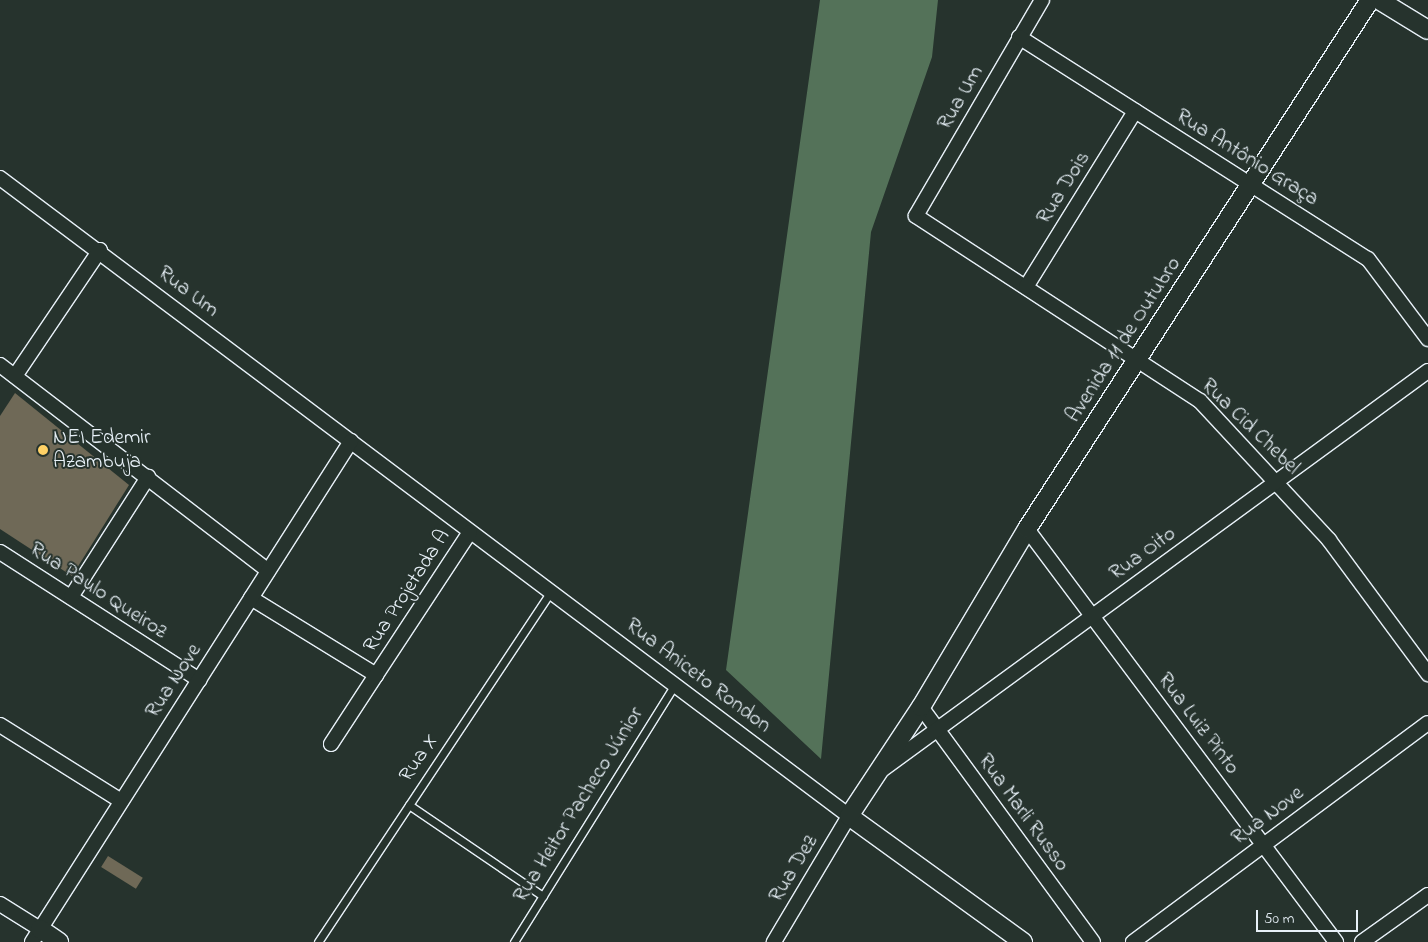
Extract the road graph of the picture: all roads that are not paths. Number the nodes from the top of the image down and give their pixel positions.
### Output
1 (1042, 0) edge
2 (1370, 0) edge
3 (1379, 0) edge
4 (1428, 30) edge
5 (1019, 37) junction
6 (1135, 111) junction
7 (0, 178) edge
8 (1252, 185) junction
9 (916, 216) joint
10 (100, 250) junction
11 (1026, 287) junction
12 (1428, 339) edge
13 (1138, 360) junction
14 (0, 365) edge
15 (1428, 370) edge
16 (15, 376) junction
17 (351, 441) junction
18 (148, 477) junction
19 (1277, 480) junction
20 (1027, 529) junction
21 (470, 532) junction
22 (0, 552) edge
23 (268, 571) junction
24 (550, 593) junction
25 (72, 597) junction
26 (251, 598) junction
27 (1092, 616) junction
28 (1428, 674) edge
29 (376, 675) junction
30 (199, 680) junction
31 (674, 686) junction
32 (921, 707) junction
33 (1428, 723) edge
34 (0, 725) edge
35 (937, 729) junction
36 (331, 744) dead end
37 (882, 769) junction
38 (121, 801) junction
39 (409, 805) junction
40 (848, 816) junction
41 (1263, 845) junction
42 (1428, 895) edge
43 (543, 896) junction
44 (0, 904) edge
45 (36, 936) edge
46 (59, 942) edge
47 (318, 942) edge
48 (514, 942) edge
49 (774, 942) edge
50 (1023, 942) edge
51 (1093, 942) edge
52 (1133, 942) edge
53 (1336, 942) edge
54 (1362, 942) edge

1 - 5 street, Rua Um
2 - 8 street, Avenida 11 de Outubro
3 - 4 street
5 - 6 street, Rua Antônio Graça
5 - 9 street, Rua Um
6 - 8 street, Rua Antônio Graça
6 - 11 street, Rua Dois
7 - 10 street, Rua Um
8 - 12 street, Rua Antônio Graça
8 - 13 street, Avenida 11 de Outubro
9 - 11 street, Rua Cid Chebel
10 - 16 street
10 - 17 street, Rua Um
11 - 13 street, Rua Cid Chebel
13 - 19 street, Rua Cid Chebel
13 - 20 street, Avenida 11 de Outubro
14 - 16 street
15 - 19 street, Rua Oito
16 - 18 street
17 - 21 street, Rua Aniceto Rondon
17 - 23 street, Rua Nove
18 - 23 street
18 - 25 street
19 - 27 street, Rua Oito
19 - 28 street, Rua Cid Chebel
20 - 27 street, Rua Luiz Pinto
20 - 32 street, Avenida 11 de Outubro
21 - 24 street, Rua Aniceto Rondon
21 - 29 street, Rua Projetada A
22 - 25 street, Rua Paulo Queiroz
23 - 26 street, Rua Nove
24 - 31 street, Rua Aniceto Rondon
24 - 39 lane, Rua X
25 - 30 street, Rua Paulo Queiroz
26 - 29 street, Rua Projetada A
26 - 30 street, Rua Nove
27 - 35 street, Rua Oito
27 - 41 street, Rua Luiz Pinto
29 - 36 street
30 - 38 street, Rua Nove
31 - 40 street, Rua Aniceto Rondon
31 - 43 lane, Rua Heitor Pacheco Júnior
32 - 35 street, Rua Marli Russo
32 - 37 street, Avenida 11 de Outubro
33 - 41 street, Rua Nove
34 - 38 street
35 - 37 street, Rua Oito
35 - 51 street, Rua Marli Russo
37 - 40 street, Avenida 11 de Outubro
38 - 45 street, Rua Nove
39 - 43 lane
39 - 47 lane, Rua X
40 - 49 street, Rua Dez
40 - 50 street, Rua Aniceto Rondon
41 - 52 street, Rua Nove
41 - 53 street, Rua Luiz Pinto
42 - 54 street
43 - 48 lane, Rua Heitor Pacheco Júnior
44 - 45 street
45 - 46 street

